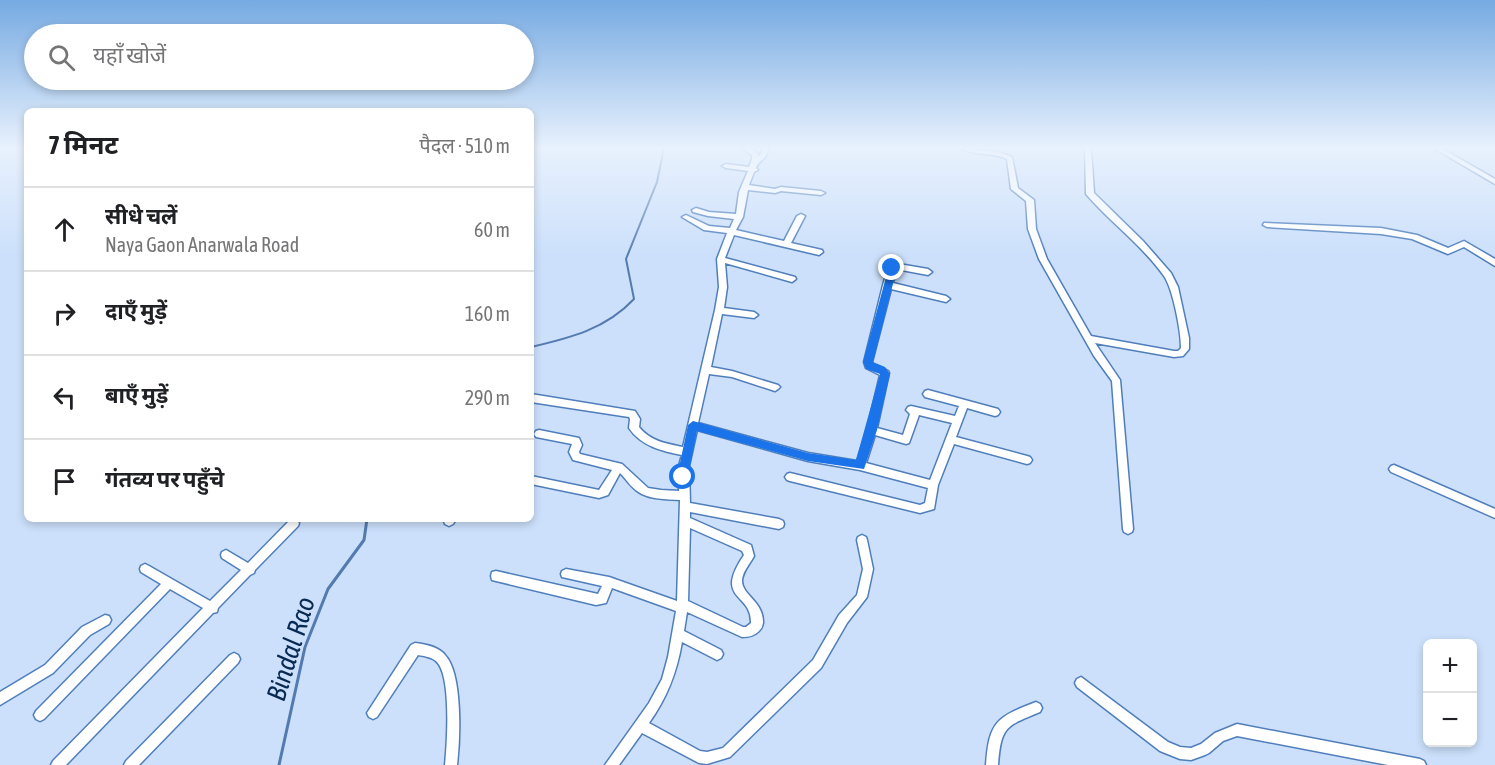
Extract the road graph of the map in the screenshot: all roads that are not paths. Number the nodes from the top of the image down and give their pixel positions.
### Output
1 (747, 184) edge
2 (1014, 184) edge
3 (1090, 184) edge
4 (745, 187) junction
5 (821, 193) dead end
6 (696, 210) dead end
7 (801, 216) dead end
8 (686, 217) dead end
9 (739, 217) junction
10 (1267, 225) dead end
11 (732, 232) junction
12 (787, 244) junction
13 (819, 252) dead end
14 (721, 259) junction
15 (1495, 263) edge
16 (928, 272) dead end
17 (792, 279) dead end
18 (887, 285) junction
19 (946, 299) dead end
20 (719, 310) junction
21 (754, 315) dead end
22 (1089, 339) junction
23 (705, 370) junction
24 (776, 387) dead end
25 (928, 394) dead end
26 (534, 398) edge
27 (964, 404) junction
28 (994, 412) dead end
29 (958, 420) junction
30 (693, 425) junction
31 (872, 430) junction
32 (539, 434) dead end
33 (950, 439) junction
34 (687, 452) junction
35 (1027, 460) dead end
36 (860, 465) junction
37 (619, 467) junction
38 (1394, 469) dead end
39 (790, 477) dead end
40 (534, 481) edge
41 (933, 485) junction
42 (684, 501) junction
43 (1495, 514) edge
44 (685, 521) junction
45 (294, 523) dead end
46 (779, 524) dead end
47 (1128, 529) dead end
48 (862, 540) dead end
49 (226, 555) dead end
50 (145, 569) dead end
51 (250, 570) junction
52 (566, 574) dead end
53 (496, 576) dead end
54 (609, 582) junction
55 (169, 583) junction
56 (682, 606) junction
57 (213, 608) junction
58 (105, 620) dead end
59 (678, 634) junction
60 (717, 654) dead end
61 (234, 659) dead end
62 (1081, 683) dead end
63 (0, 699) edge
64 (1036, 708) dead end
65 (373, 713) dead end
66 (39, 715) dead end
67 (640, 725) junction
68 (57, 765) edge
69 (130, 765) edge
70 (451, 765) edge
71 (611, 765) edge
72 (992, 765) edge
73 (1420, 765) edge

1 - 4 street
2 - 22 street
3 - 22 street
4 - 5 street
4 - 9 street
6 - 9 street
7 - 12 street
8 - 11 street
9 - 11 street
10 - 15 street
11 - 12 street
11 - 14 street
12 - 13 street
14 - 17 street
14 - 20 street
16 - 18 street
18 - 19 street
18 - 31 street
20 - 21 street
20 - 23 street
22 - 47 street
23 - 24 street
23 - 30 street
25 - 27 street
26 - 34 street
27 - 28 street
27 - 29 street
29 - 31 street
29 - 33 street
30 - 34 street
30 - 36 street
31 - 36 street
32 - 37 street
33 - 35 street
33 - 41 street
34 - 42 street
36 - 41 street
37 - 40 street
37 - 42 street
38 - 43 street
39 - 41 street
42 - 44 street
42 - 46 street
44 - 56 street
44 - 56 street
45 - 51 street
48 - 67 street
49 - 51 street
50 - 55 street
51 - 57 street
52 - 54 street
53 - 54 street
54 - 56 street
55 - 57 street
55 - 66 street
56 - 59 street
57 - 68 street
58 - 63 street
59 - 60 street
59 - 67 street
61 - 69 street
62 - 73 street
64 - 72 street
65 - 70 street
67 - 71 street

